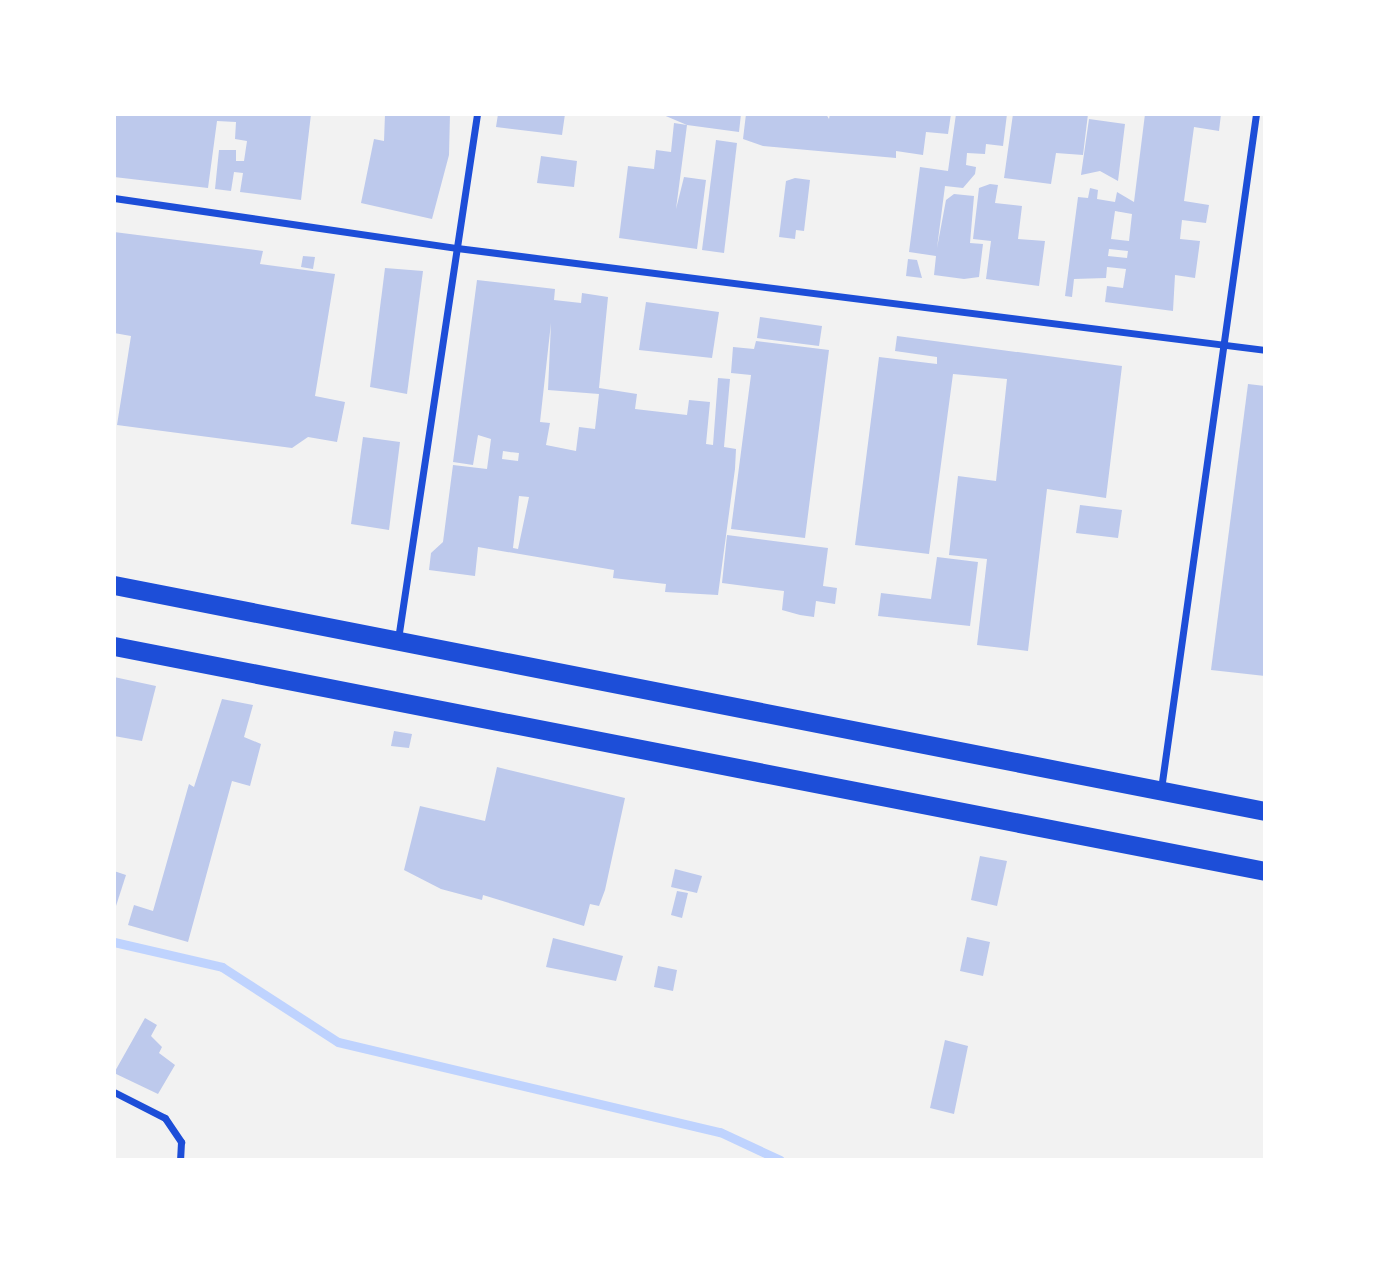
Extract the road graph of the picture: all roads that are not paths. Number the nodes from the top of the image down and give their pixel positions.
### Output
1 (477, 114) edge
2 (1256, 114) edge
3 (114, 198) edge
4 (457, 248) junction
5 (1225, 345) junction
6 (1265, 350) edge
7 (114, 586) edge
8 (398, 641) junction
9 (114, 646) edge
10 (1161, 790) junction
11 (1265, 811) edge
12 (1265, 871) edge
13 (114, 1092) edge
14 (180, 1160) edge

1 - 4 street
2 - 5 street
3 - 4 street
4 - 5 street
4 - 8 street
5 - 6 street
5 - 10 street
7 - 8 highway
8 - 10 highway
9 - 12 highway
10 - 11 highway
13 - 14 street

